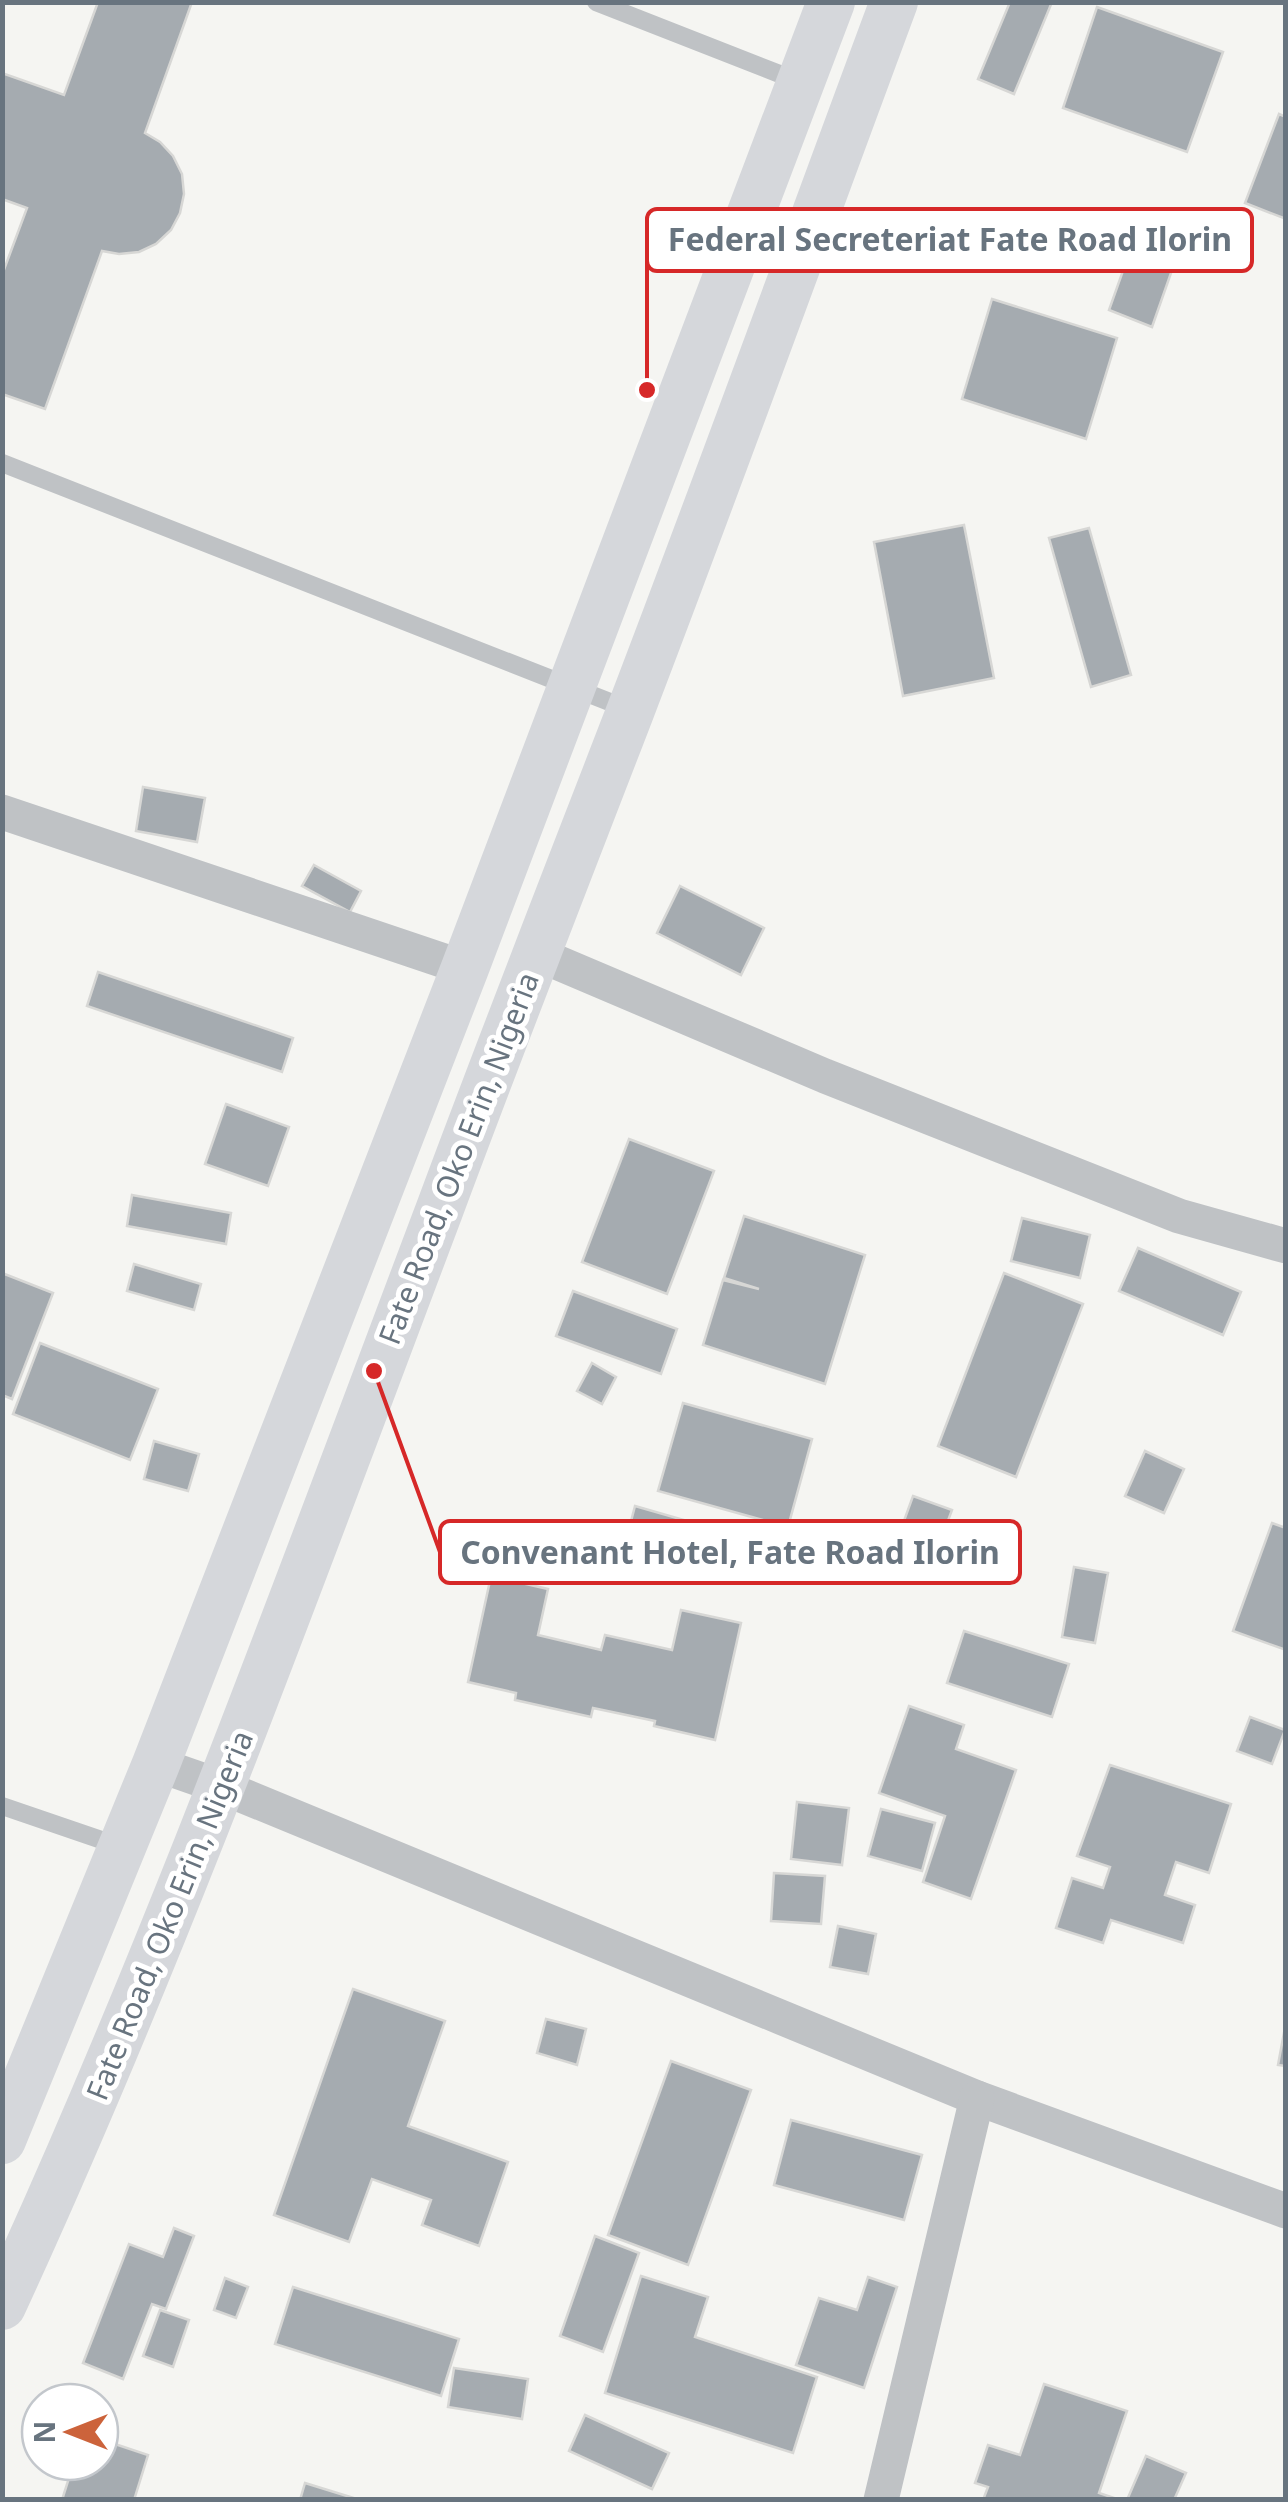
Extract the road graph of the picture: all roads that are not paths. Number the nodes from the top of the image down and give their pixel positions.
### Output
1 (596, 2) edge
2 (831, 2) edge
3 (894, 2) edge
4 (801, 82) junction
5 (2, 463) edge
6 (570, 688) junction
7 (630, 710) junction
8 (2, 812) edge
9 (535, 953) junction
10 (465, 968) junction
11 (1286, 1246) edge
12 (156, 1764) junction
13 (222, 1786) junction
14 (2, 1806) edge
15 (122, 1848) junction
16 (978, 2098) junction
17 (2, 2140) edge
18 (1286, 2212) edge
19 (2, 2306) edge
20 (881, 2500) edge

1 - 4 lane
2 - 4 street, Fate Road, Oko Erin, Nigeria
3 - 7 street, Fate Road, Oko Erin, Nigeria
4 - 6 street, Fate Road, Oko Erin, Nigeria
5 - 6 lane
6 - 7 lane
6 - 10 street, Fate Road, Oko Erin, Nigeria
7 - 9 street, Fate Road, Oko Erin, Nigeria
8 - 10 street
9 - 11 street
9 - 13 street, Fate Road, Oko Erin, Nigeria
10 - 12 street, Fate Road, Oko Erin, Nigeria
12 - 13 street
12 - 15 street, Fate Road, Oko Erin, Nigeria
13 - 16 street
13 - 19 street, Fate Road, Oko Erin, Nigeria
14 - 15 lane
15 - 17 street, Fate Road, Oko Erin, Nigeria
16 - 18 street
16 - 20 street

